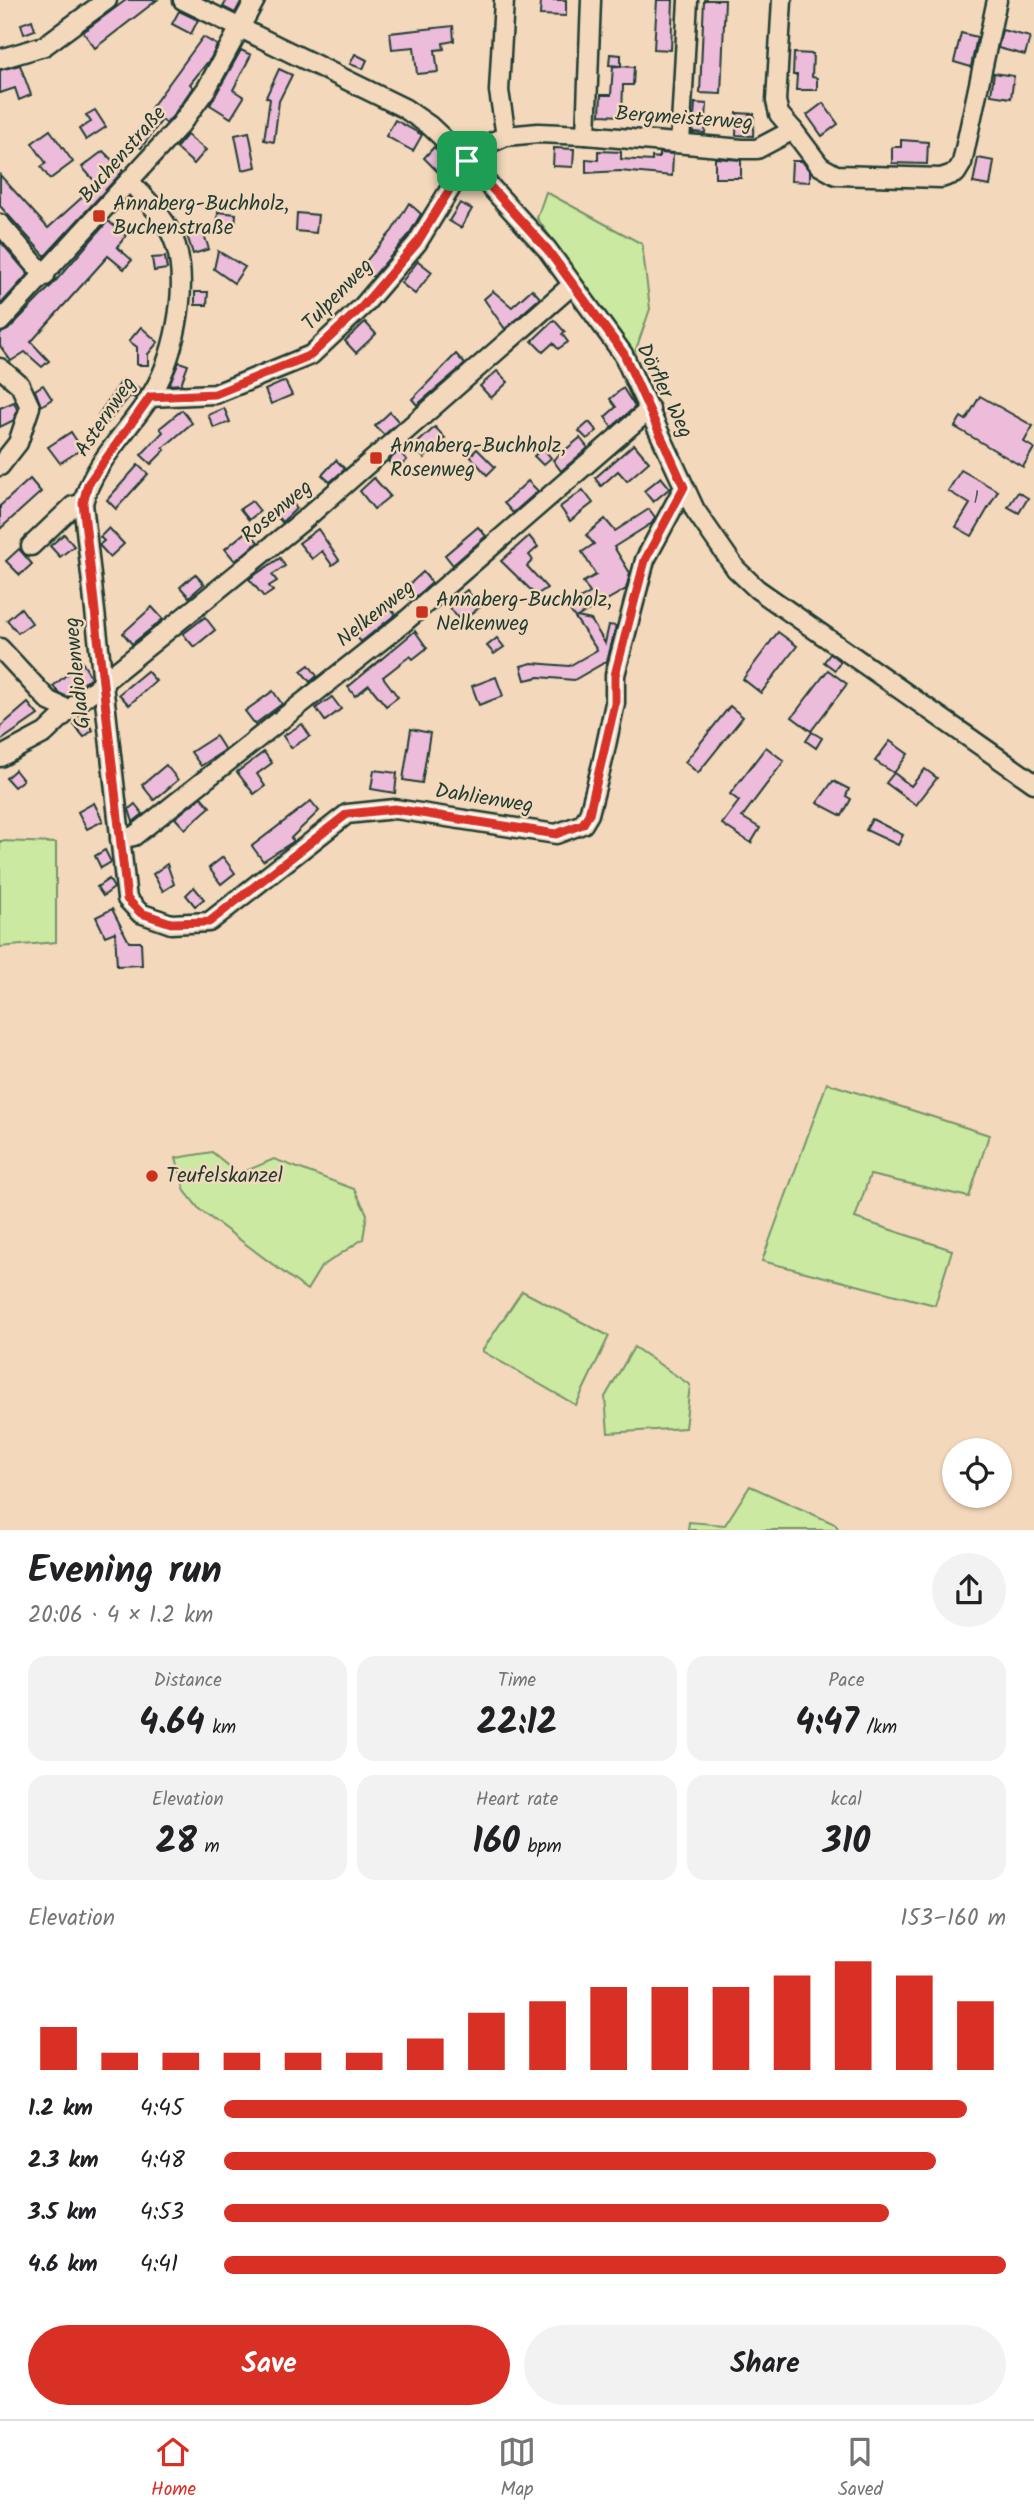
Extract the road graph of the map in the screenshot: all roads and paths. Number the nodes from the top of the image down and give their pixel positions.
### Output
1 (107, 0) edge
2 (183, 0) edge
3 (255, 0) edge
4 (505, 0) edge
5 (591, 0) edge
6 (688, 0) edge
7 (782, 0) edge
8 (997, 0) edge
9 (240, 29) junction
10 (0, 59) edge
11 (793, 130) junction
12 (586, 135) junction
13 (506, 136) junction
14 (680, 143) junction
15 (467, 161) junction
16 (130, 182) junction
17 (0, 224) edge
18 (45, 276) junction
19 (572, 285) junction
20 (0, 322) edge
21 (0, 368) edge
22 (150, 397) junction
23 (650, 410) junction
24 (0, 466) edge
25 (684, 487) junction
26 (83, 503) junction
27 (31, 546) dead end
28 (0, 648) edge
29 (101, 685) junction
30 (69, 710) junction
31 (0, 757) edge
32 (1034, 783) edge
33 (120, 839) junction

1 - 10 street
2 - 9 street, Dörfler Weg
3 - 9 street, Buchenstraße
4 - 13 street
5 - 12 street
6 - 14 street
7 - 11 street
8 - 11 street
9 - 15 street, Dörfler Weg
9 - 16 street, Buchenstraße
11 - 14 street, Bergmeisterweg
12 - 13 street, Bergmeisterweg
12 - 14 street, Bergmeisterweg
13 - 15 street, Bergmeisterweg
15 - 19 street, Dörfler Weg
15 - 22 street, Tulpenweg
16 - 18 street, Buchenstraße
16 - 22 street, Asternweg
17 - 18 street
18 - 20 street, Buchenstraße
19 - 23 street, Dörfler Weg
19 - 29 street, Rosenweg
21 - 24 street
22 - 26 street, Asternweg
23 - 25 street, Dörfler Weg
23 - 33 street, Nelkenweg
25 - 32 street, Dörfler Weg
25 - 33 street, Dahlienweg
26 - 27 street, Asternweg
26 - 29 street, Gladiolenweg
28 - 30 street
29 - 30 street, Rosenweg
29 - 33 street, Gladiolenweg
30 - 31 street, Rosenweg

